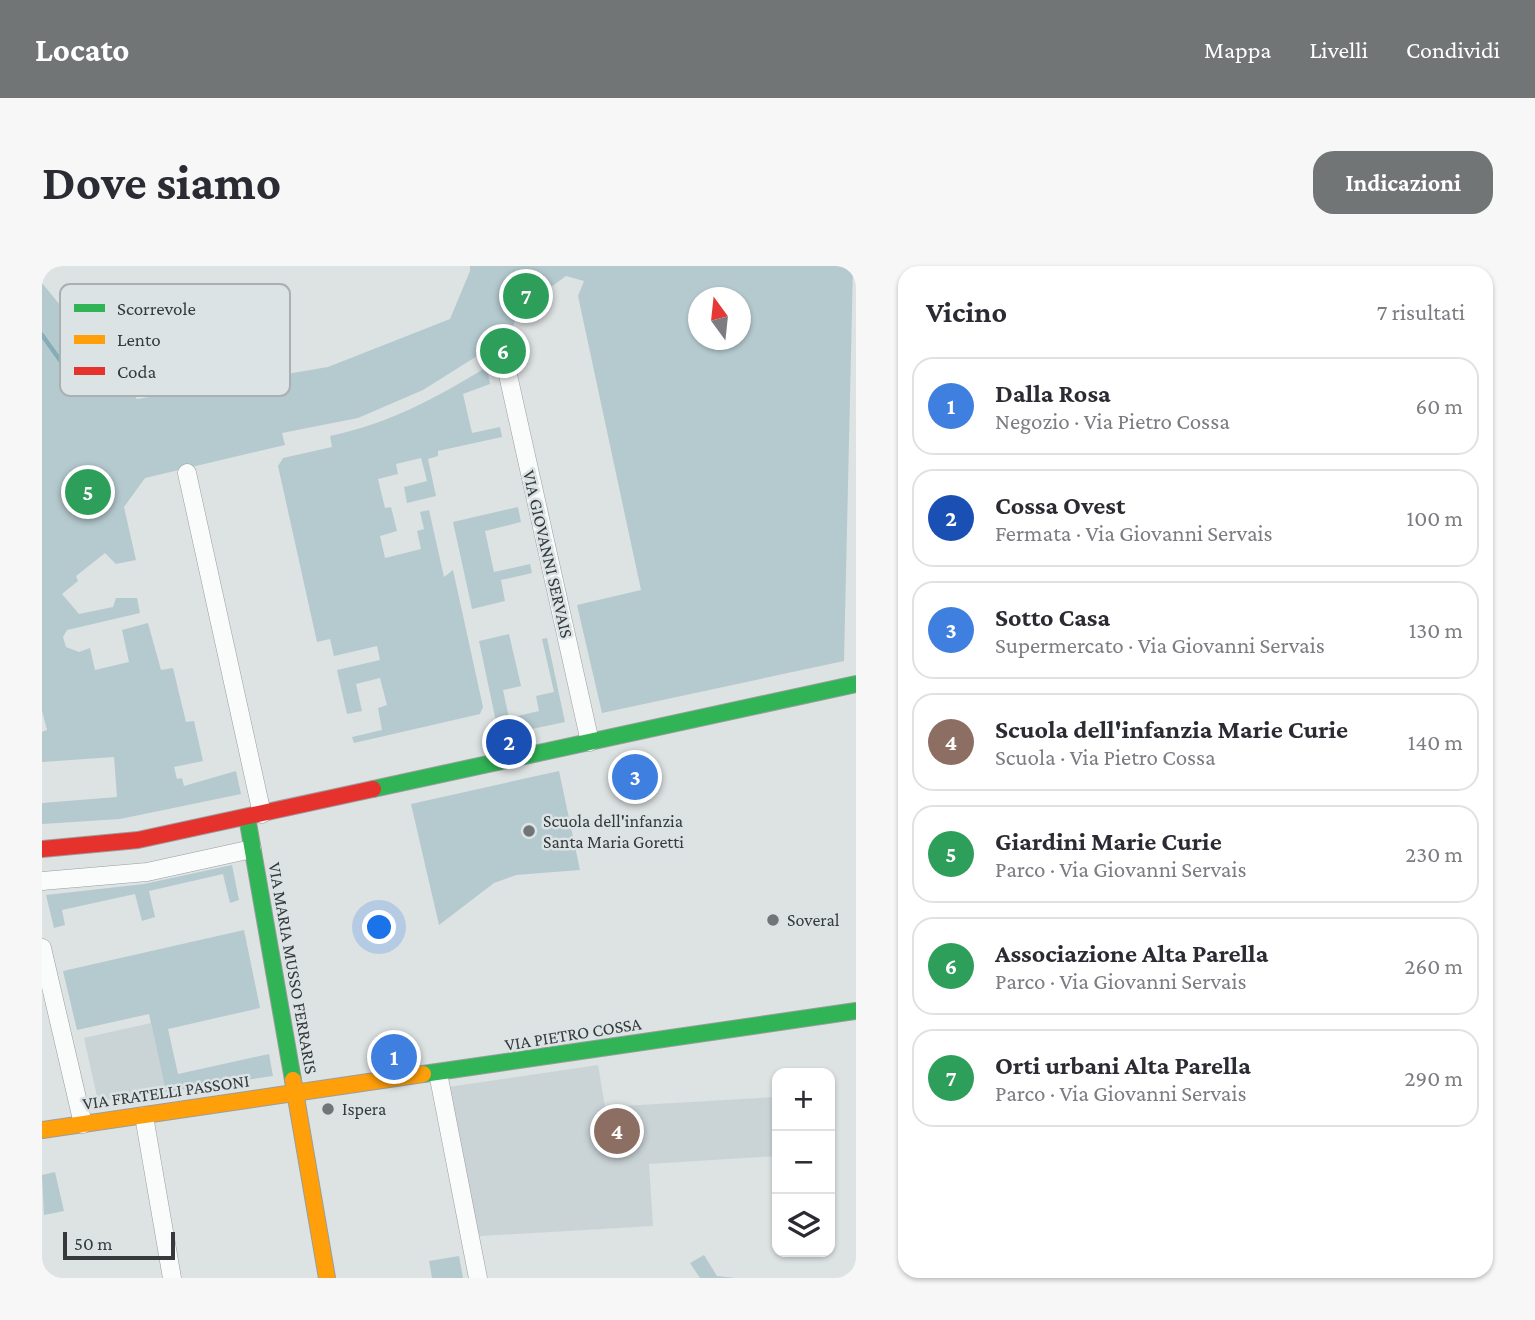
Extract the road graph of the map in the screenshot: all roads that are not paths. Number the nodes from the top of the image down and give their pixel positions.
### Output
1 (506, 366) dead end
2 (187, 473) dead end
3 (856, 684) edge
4 (590, 742) junction
5 (254, 815) junction
6 (42, 849) edge
7 (253, 849) junction
8 (42, 881) edge
9 (42, 948) edge
10 (856, 1011) edge
11 (438, 1073) junction
12 (295, 1093) junction
13 (144, 1116) junction
14 (83, 1124) junction
15 (42, 1130) edge
16 (172, 1278) edge
17 (327, 1278) edge
18 (478, 1278) edge

1 - 4 street, VIA GIOVANNI SERVAIS
2 - 5 street
3 - 4 street
4 - 5 street
5 - 6 street
5 - 7 street
7 - 8 street
7 - 12 street, VIA MARIA MUSSO FERRARIS
9 - 14 street
10 - 11 street, VIA PIETRO COSSA
11 - 12 street, VIA PIETRO COSSA
11 - 18 street
12 - 13 street, VIA FRATELLI PASSONI
12 - 17 street, VIA MARIA MUSSO FERRARIS
13 - 14 street, VIA FRATELLI PASSONI
13 - 16 street
14 - 15 street, VIA FRATELLI PASSONI

